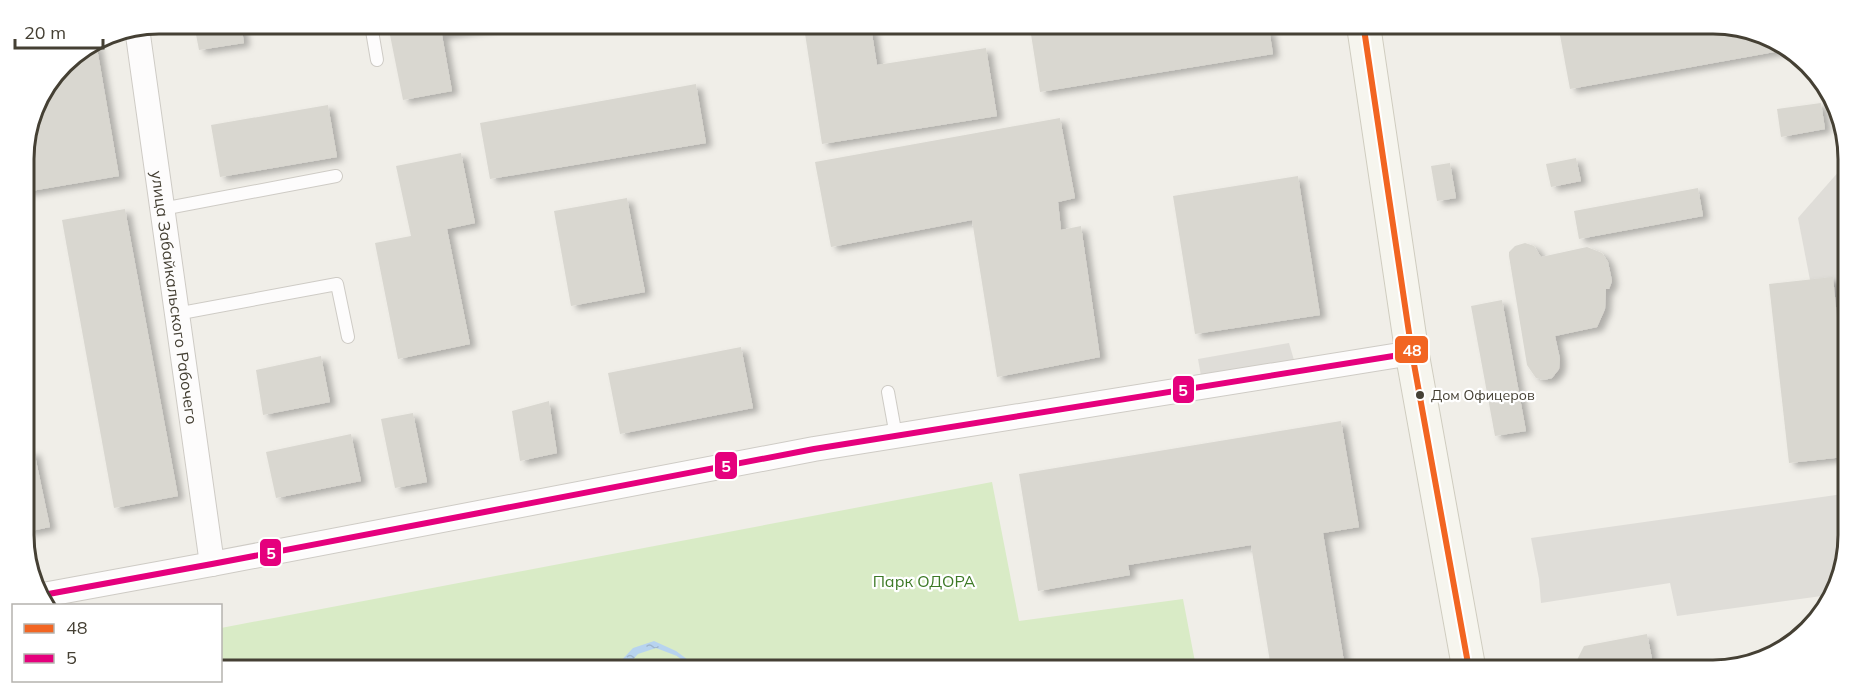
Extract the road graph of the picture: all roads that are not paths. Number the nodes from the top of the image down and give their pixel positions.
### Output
1 (373, 34) edge
2 (1365, 34) edge
3 (138, 37) edge
4 (377, 60) dead end
5 (336, 176) dead end
6 (162, 209) junction
7 (176, 314) junction
8 (348, 337) dead end
9 (1412, 353) junction
10 (888, 392) dead end
11 (896, 436) junction
12 (212, 564) junction
13 (49, 594) edge
14 (1467, 659) edge

1 - 4 lane
2 - 9 main road
3 - 6 street, улица Забайкальского Рабочего
5 - 6 lane
6 - 7 street, улица Забайкальского Рабочего
7 - 8 lane
7 - 12 street, улица Забайкальского Рабочего
9 - 11 street
9 - 14 main road
10 - 11 lane
11 - 12 street
12 - 13 street

